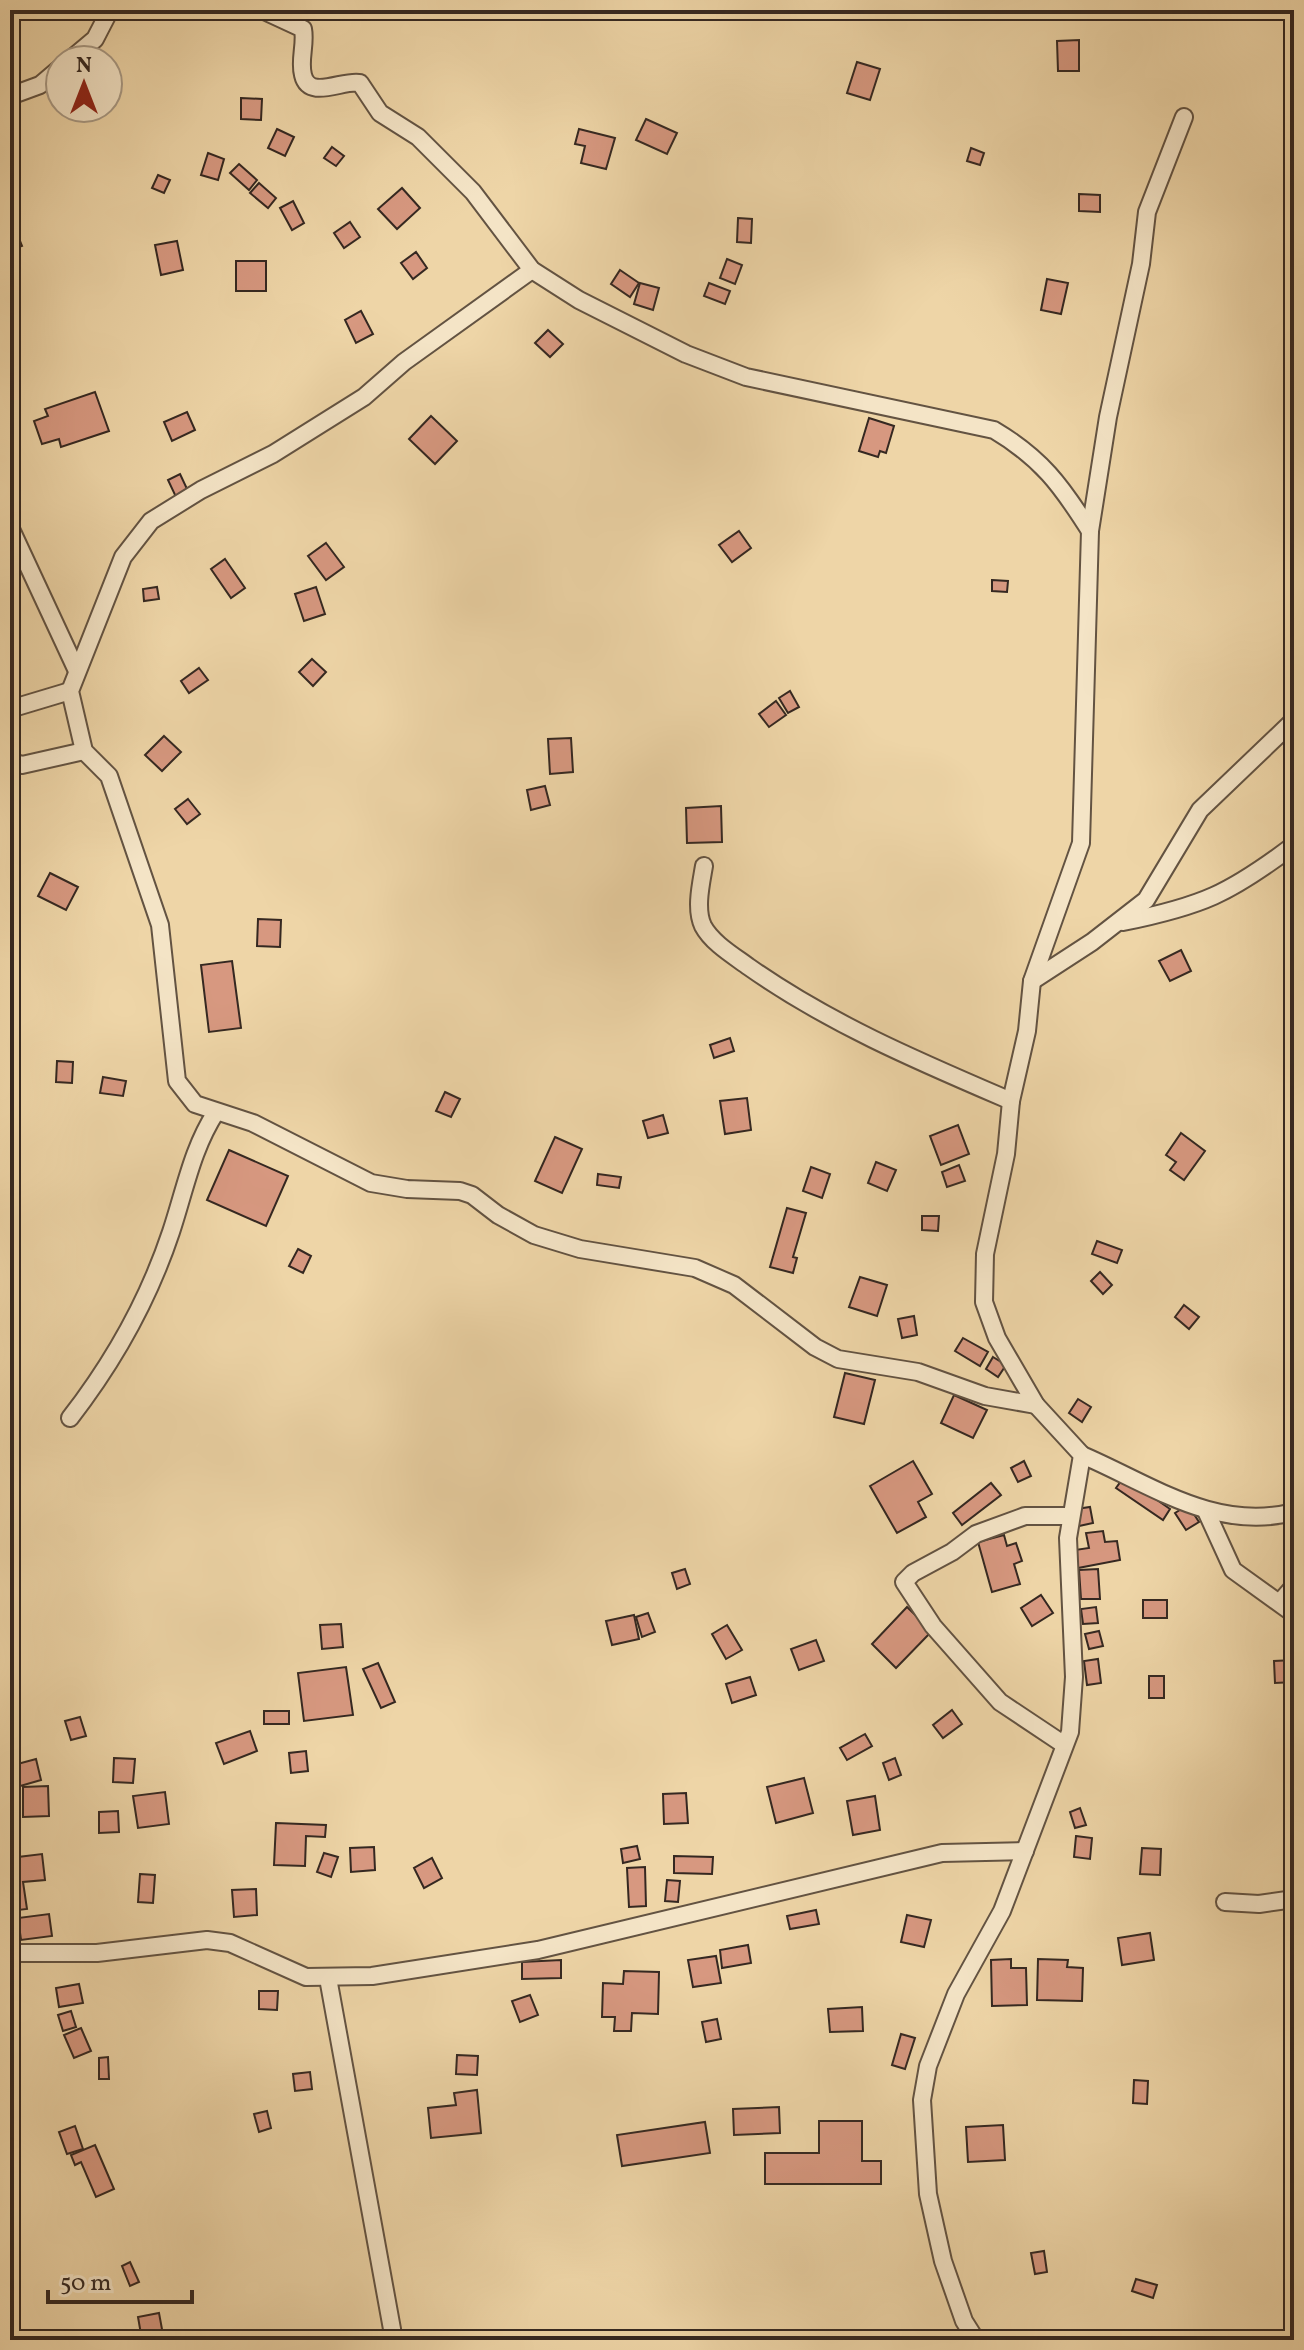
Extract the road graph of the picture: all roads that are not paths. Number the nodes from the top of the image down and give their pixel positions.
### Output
1 (110, 10) edge
2 (262, 10) edge
3 (89, 44) edge
4 (44, 82) edge
5 (10, 96) edge
6 (1184, 117) dead end
7 (532, 270) junction
8 (10, 527) edge
9 (1090, 531) junction
10 (77, 671) junction
11 (70, 691) junction
12 (10, 709) edge
13 (1294, 720) edge
14 (84, 751) junction
15 (10, 761) edge
16 (1294, 845) edge
17 (704, 866) dead end
18 (1117, 923) junction
19 (1032, 981) junction
20 (1011, 1101) junction
21 (216, 1112) junction
22 (1036, 1405) junction
23 (70, 1418) dead end
24 (1082, 1455) junction
25 (1206, 1511) junction
26 (1294, 1512) edge
27 (1071, 1516) junction
28 (1294, 1586) edge
29 (1280, 1602) junction
30 (1294, 1614) edge
31 (1063, 1744) junction
32 (1025, 1851) junction
33 (1294, 1899) edge
34 (1225, 1902) dead end
35 (10, 1953) edge
36 (328, 1978) junction
37 (392, 2329) dead end
38 (976, 2340) edge

1 - 3 street
2 - 7 street
4 - 5 street
6 - 9 street
7 - 9 street
7 - 10 street
8 - 10 street
9 - 19 street
10 - 11 street
11 - 12 street
11 - 14 street
13 - 18 street
14 - 15 street
14 - 21 street
16 - 18 street
17 - 20 street
18 - 19 street
19 - 20 street
20 - 22 street
21 - 22 street
21 - 23 street
22 - 24 street
24 - 25 street
24 - 27 street
25 - 26 street
25 - 29 street
27 - 31 street
27 - 31 street
28 - 29 street
29 - 30 street
31 - 32 street
32 - 36 street
32 - 38 street
33 - 34 street
35 - 36 street
36 - 37 street

